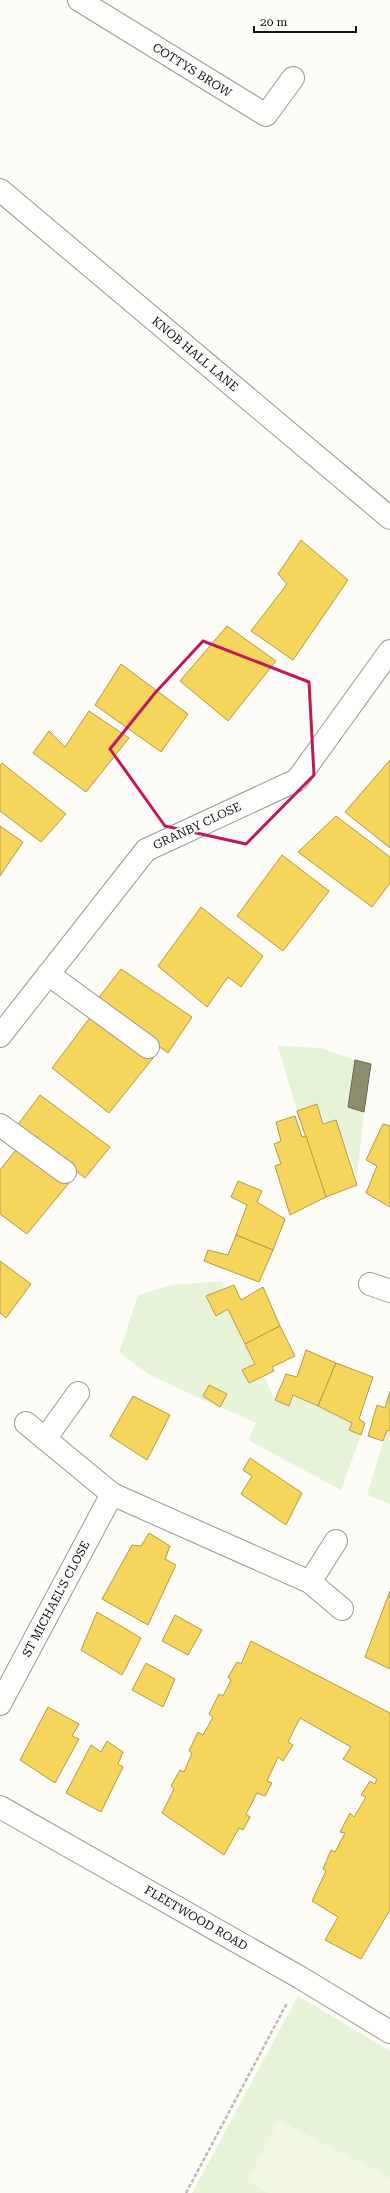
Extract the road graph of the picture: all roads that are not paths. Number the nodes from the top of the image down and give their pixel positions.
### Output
1 (78, 0) edge
2 (293, 78) dead end
3 (0, 190) edge
4 (390, 518) edge
5 (390, 651) edge
6 (48, 974) junction
7 (0, 1036) edge
8 (148, 1047) dead end
9 (0, 1125) edge
10 (65, 1172) dead end
11 (370, 1284) dead end
12 (390, 1291) edge
13 (78, 1393) dead end
14 (26, 1423) dead end
15 (45, 1439) junction
16 (112, 1494) junction
17 (336, 1541) dead end
18 (310, 1582) junction
19 (342, 1609) dead end
20 (0, 1704) edge
21 (0, 1807) edge
22 (390, 2032) edge

1 - 2 street, COTTYS BROW
3 - 4 street, KNOB HALL LANE
5 - 6 street, GRANBY CLOSE
6 - 7 street, GRANBY CLOSE
6 - 8 street
9 - 10 street
11 - 12 street
13 - 15 street
14 - 15 street
15 - 16 street
16 - 18 street
16 - 20 street, ST MICHAEL'S CLOSE
17 - 18 street
18 - 19 street
21 - 22 street, FLEETWOOD ROAD

